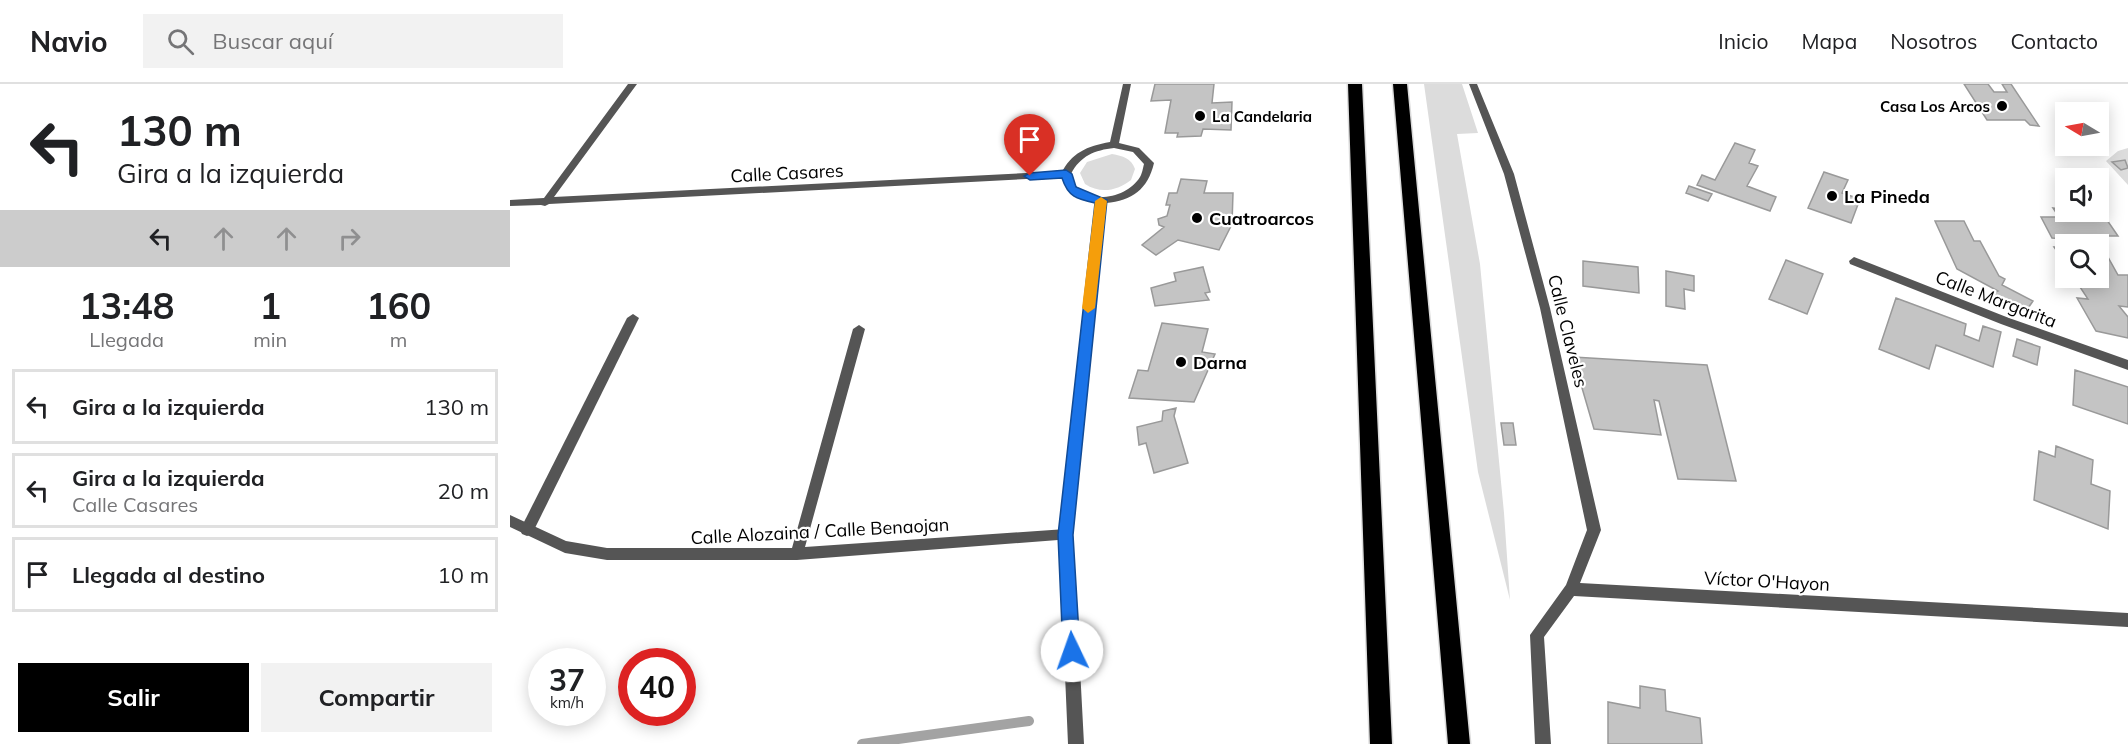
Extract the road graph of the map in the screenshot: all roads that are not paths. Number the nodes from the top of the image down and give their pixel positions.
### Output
1 (633, 84) edge
2 (1127, 84) edge
3 (1355, 84) edge
4 (1400, 84) edge
5 (1473, 84) edge
6 (1114, 145) junction
7 (1066, 174) junction
8 (1101, 200) junction
9 (510, 203) edge
10 (545, 203) junction
11 (1854, 261) dead end
12 (633, 318) dead end
13 (859, 329) dead end
14 (2128, 365) edge
15 (510, 520) edge
16 (526, 530) junction
17 (1066, 535) junction
18 (797, 554) junction
19 (1571, 589) junction
20 (2128, 620) edge
21 (1076, 744) edge
22 (1381, 744) edge
23 (1459, 744) edge
24 (1543, 744) edge

1 - 10 street
2 - 6 street
3 - 22 highway
4 - 23 highway
5 - 19 street, Calle Claveles
6 - 7 street
6 - 8 street
7 - 8 street
7 - 10 street, Calle Casares
8 - 17 street
9 - 10 street, Calle Casares
11 - 14 street, Calle Margarita
12 - 16 street
13 - 18 street
15 - 16 street, Calle Alozaina / Calle Benaojan
16 - 18 street, Calle Alozaina / Calle Benaojan
17 - 18 street, Calle Alozaina / Calle Benaojan
17 - 21 street
19 - 20 street, Víctor O'Hayon
19 - 24 street

